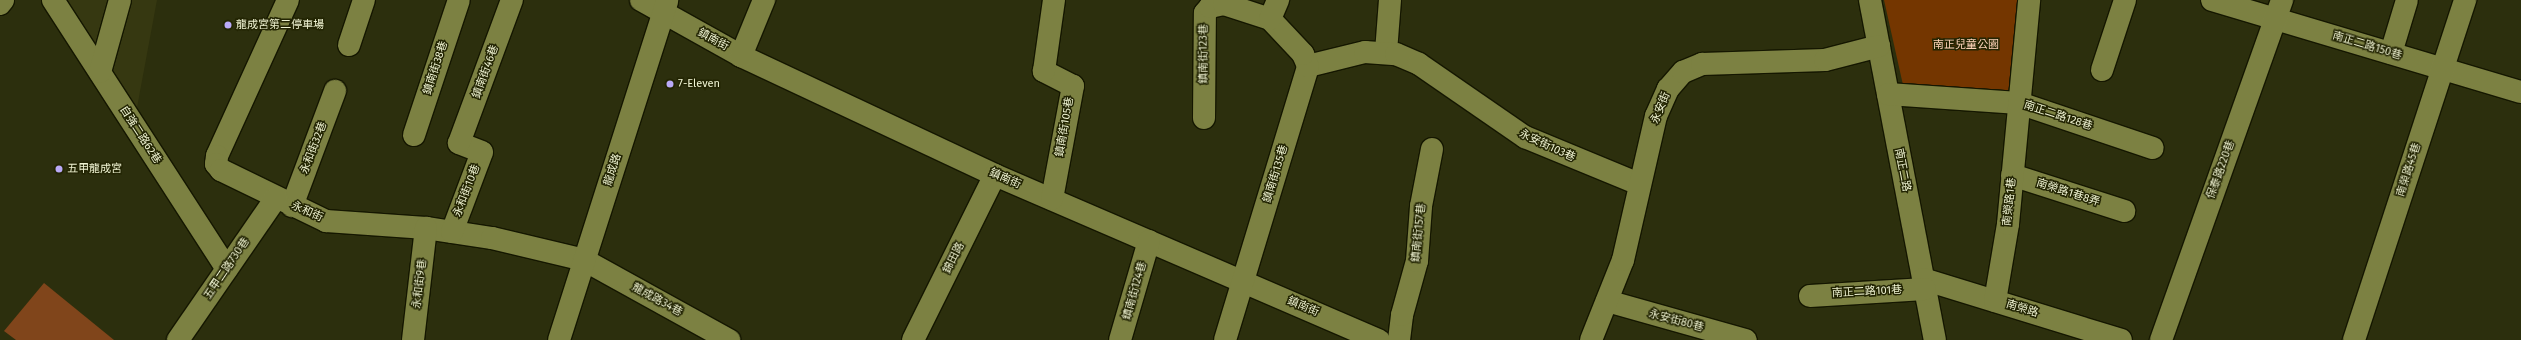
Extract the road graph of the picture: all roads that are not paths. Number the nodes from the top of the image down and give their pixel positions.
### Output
1 (3, 0) edge
2 (53, 0) edge
3 (120, 0) edge
4 (288, 0) edge
5 (364, 0) edge
6 (459, 0) edge
7 (512, 0) edge
8 (641, 0) edge
9 (764, 0) edge
10 (1054, 0) edge
11 (1390, 0) edge
12 (1870, 0) edge
13 (2029, 0) edge
14 (2125, 0) edge
15 (2212, 0) edge
16 (2407, 0) edge
17 (2465, 0) edge
18 (0, 4) edge
19 (665, 7) edge
20 (1274, 9) edge
21 (2278, 9) edge
22 (349, 45) dead end
23 (1879, 46) junction
24 (1386, 52) junction
25 (2391, 53) junction
26 (741, 56) junction
27 (1308, 66) junction
28 (2443, 69) junction
29 (2102, 70) dead end
30 (100, 72) junction
31 (335, 91) dead end
32 (2521, 92) edge
33 (1888, 94) junction
34 (2019, 103) junction
35 (1204, 118) dead end
36 (414, 135) dead end
37 (459, 143) joint
38 (1432, 148) dead end
39 (2153, 148) dead end
40 (995, 175) junction
41 (2012, 175) junction
42 (1639, 184) junction
43 (1052, 200) junction
44 (284, 202) junction
45 (2124, 211) dead end
46 (426, 228) junction
47 (452, 232) junction
48 (1149, 241) junction
49 (584, 260) junction
50 (227, 269) junction
51 (1244, 282) junction
52 (1924, 284) junction
53 (1810, 296) dead end
54 (1995, 301) junction
55 (1607, 302) junction
56 (178, 340) edge
57 (413, 340) edge
58 (559, 340) edge
59 (729, 340) edge
60 (913, 340) edge
61 (1120, 340) edge
62 (1225, 340) edge
63 (1379, 340) edge
64 (1399, 340) edge
65 (1591, 340) edge
66 (1746, 340) edge
67 (1935, 340) edge
68 (2121, 340) edge
69 (2161, 340) edge
70 (2354, 340) edge

1 - 18 street
2 - 30 street, 自強二路62巷
3 - 30 street
4 - 44 street, 永和街
5 - 22 street
6 - 36 street, 鎮南街38巷
7 - 37 street, 鎮南街46巷
8 - 19 street, 鎮南街
9 - 26 street
10 - 43 street, 鎮南街105巷
11 - 24 street
12 - 23 street, 南正二路
13 - 34 street, 南榮路1巷
14 - 29 street
15 - 21 street, 南正二路150巷
16 - 25 street
17 - 28 street, 南榮路45巷
19 - 26 street, 鎮南街
19 - 49 street, 龍成路
20 - 27 street
20 - 35 street, 鎮南街123巷
21 - 25 street, 南正二路150巷
21 - 69 street, 保泰路220巷
23 - 33 street, 南正二路
23 - 42 street, 永安街
24 - 27 street
24 - 42 street, 永安街103巷
25 - 28 street, 南正二路150巷
26 - 40 street, 鎮南街
27 - 51 street, 鎮南街135巷
28 - 32 street, 南正二路150巷
28 - 70 street, 南榮路45巷
30 - 50 street, 自強二路62巷
31 - 44 street, 永和街32巷
33 - 34 street, 南正二路128巷
33 - 52 street, 南正二路
34 - 39 street, 南正二路128巷
34 - 41 street, 南榮路1巷
37 - 47 street, 永和街10巷
38 - 64 street, 鎮南街157巷
40 - 43 street, 鎮南街
40 - 60 street, 錦田路
41 - 45 street, 南榮路1巷8弄
41 - 54 street, 南榮路1巷
42 - 55 street, 永安街
43 - 48 street, 鎮南街
44 - 46 street, 永和街
44 - 50 street, 五甲二路730巷
46 - 47 street, 永和街
46 - 57 street, 永和街9巷
47 - 49 street, 永和街
48 - 51 street, 鎮南街
48 - 61 street, 鎮南街124巷
49 - 58 street, 龍成路
49 - 59 street, 龍成路34巷
50 - 56 street, 五甲二路730巷
51 - 62 street, 鎮南街135巷
51 - 63 street, 鎮南街
52 - 53 street, 南正二路101巷
52 - 54 street, 南榮路
52 - 67 street, 南正二路
54 - 68 street, 南榮路
55 - 65 street, 永安街
55 - 66 street, 永安街80巷

